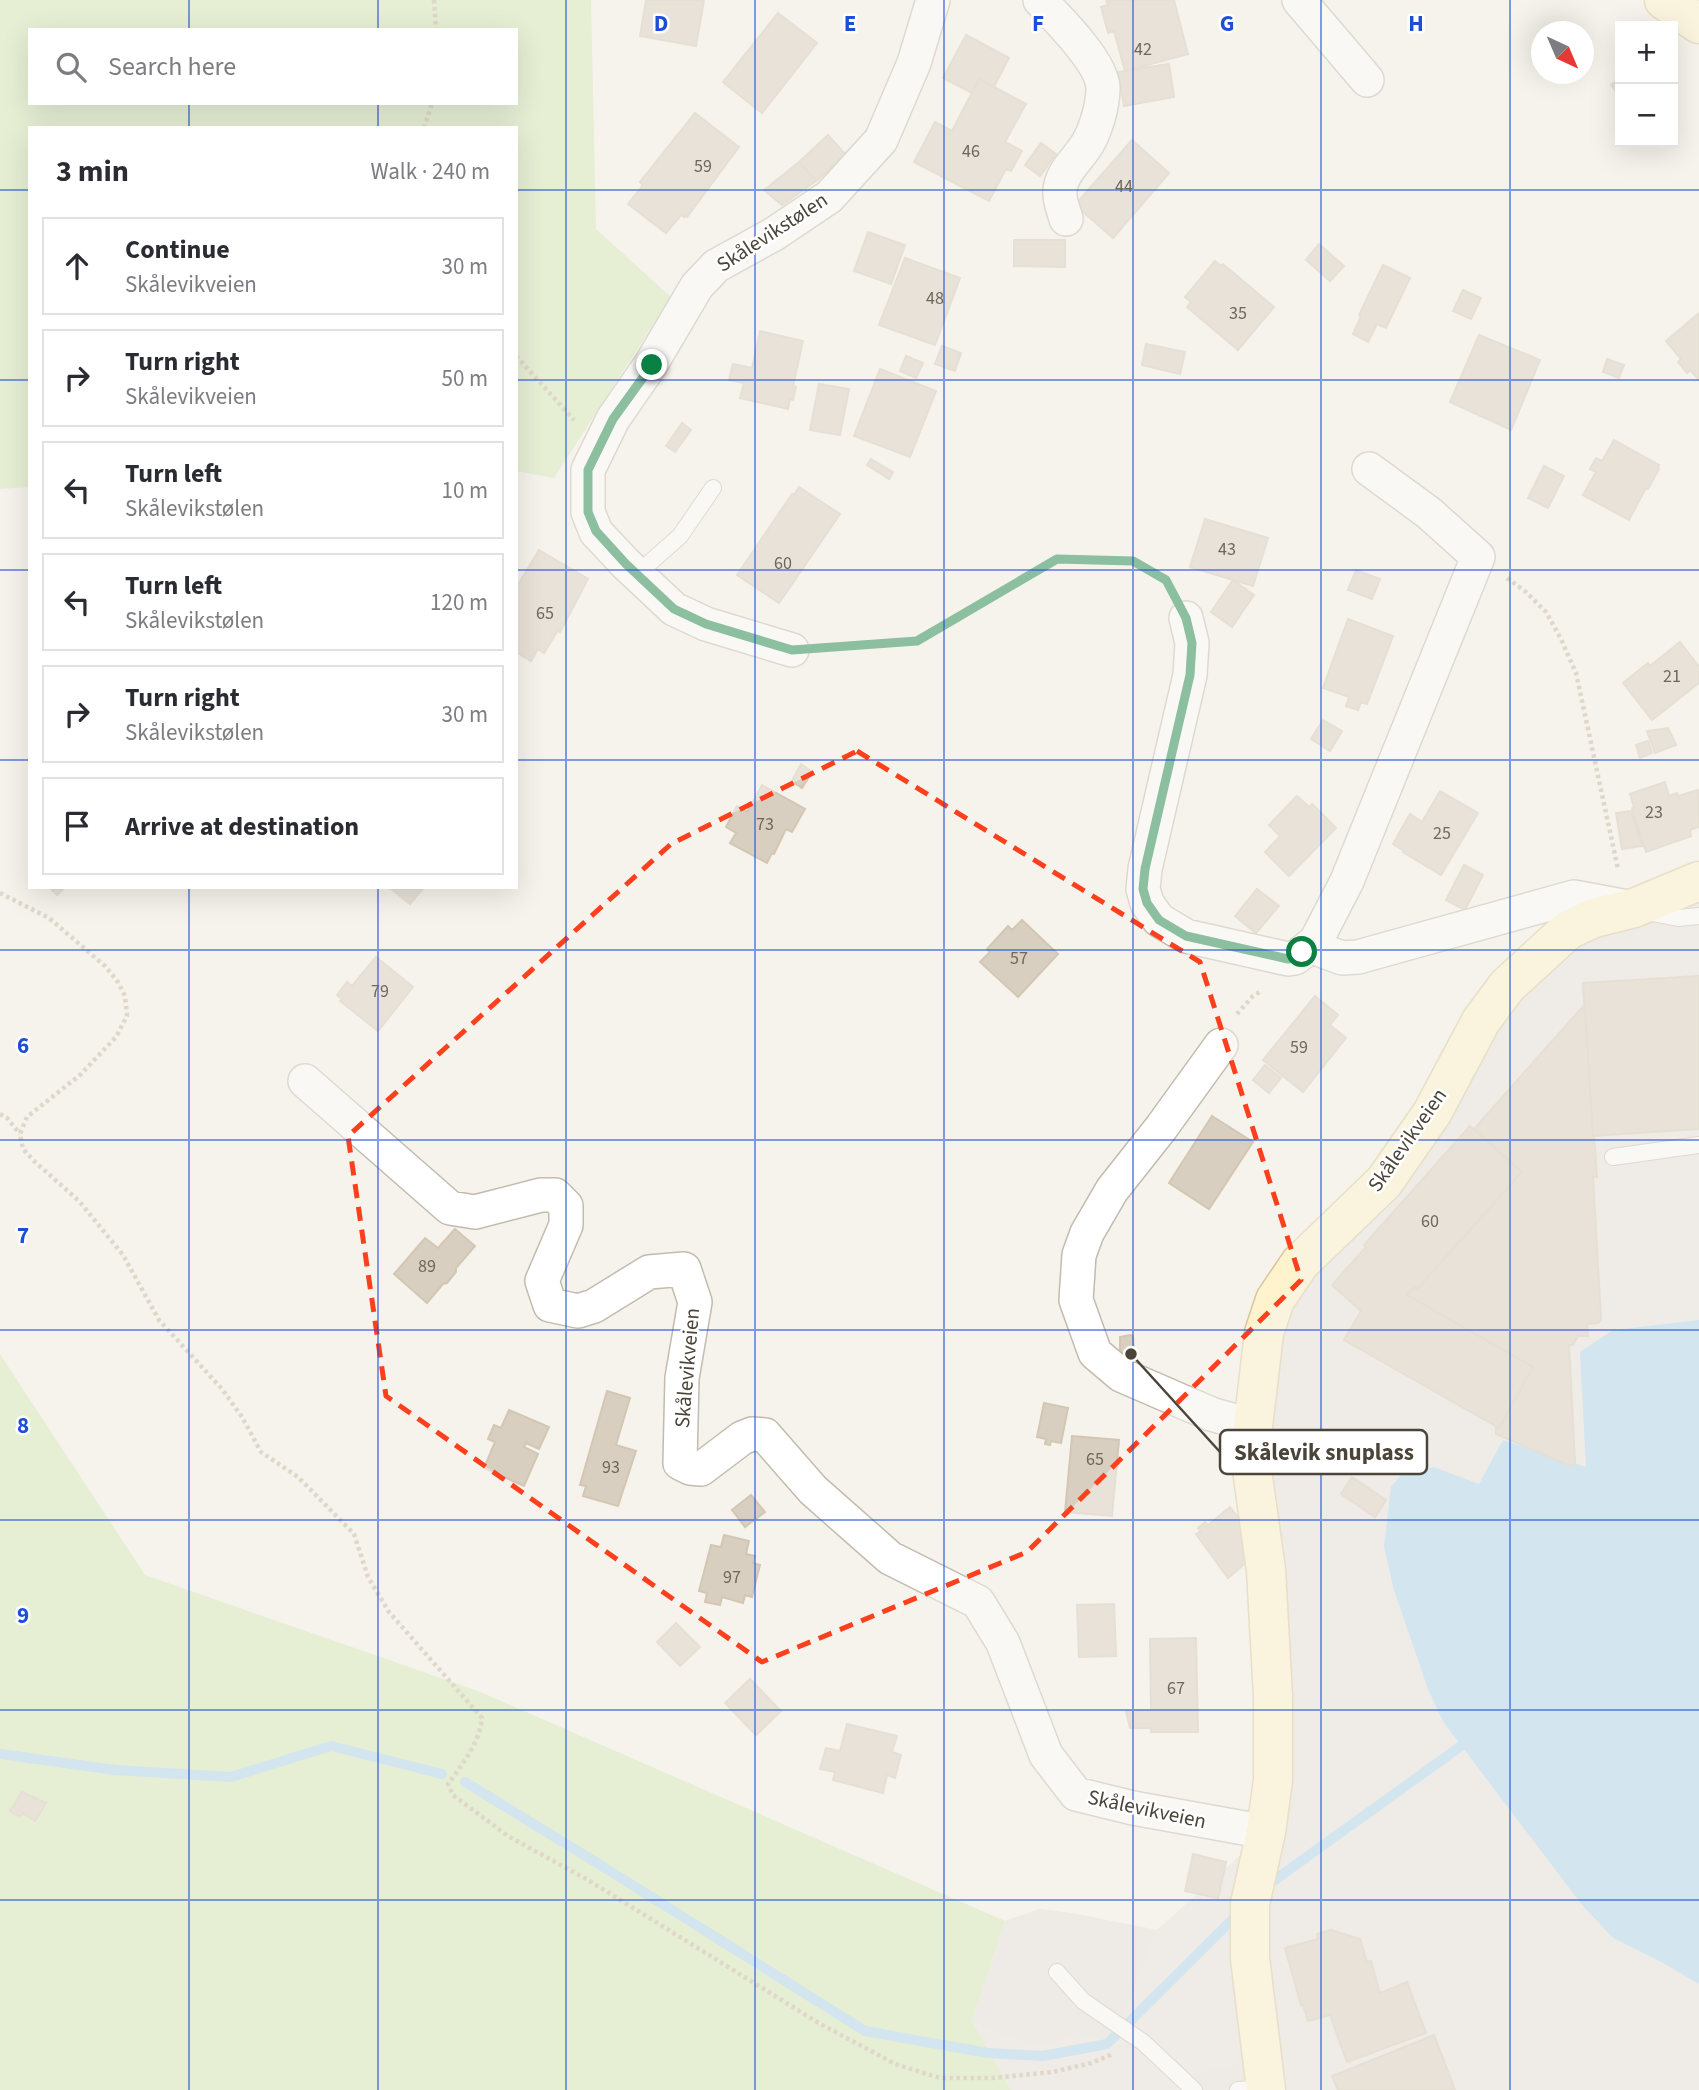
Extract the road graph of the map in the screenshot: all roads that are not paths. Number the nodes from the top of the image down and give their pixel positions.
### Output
1 (933, 0) edge
2 (1040, 0) edge
3 (1299, 0) edge
4 (1664, 0) edge
5 (1699, 24) edge
6 (1367, 80) dead end
7 (1066, 219) dead end
8 (1369, 469) dead end
9 (713, 488) dead end
10 (637, 574) junction
11 (1186, 618) road end
12 (792, 650) road end
13 (1699, 881) edge
14 (1634, 908) junction
15 (1699, 916) edge
16 (1299, 952) junction
17 (1221, 1045) road end
18 (305, 1081) dead end
19 (1699, 1145) edge
20 (1613, 1157) dead end
21 (1253, 1426) junction
22 (1266, 1832) junction
23 (1057, 1972) dead end
24 (1256, 2089) edge
25 (1194, 2090) edge

1 - 10 street, Skålevikstølen
2 - 7 street
3 - 6 street
4 - 5 main road
8 - 16 street
9 - 10 lane
10 - 12 street, Skålevikstølen
11 - 16 street, Skålevikveien
13 - 14 main road, Skålevikveien
14 - 15 lane, Skålevikveien
14 - 16 street, Skålevikveien
14 - 21 main road, Skålevikveien
17 - 21 street
18 - 22 street, Skålevikveien
19 - 20 lane
21 - 22 main road, Skålevikveien
22 - 24 main road, Skålevikveien
23 - 25 lane

